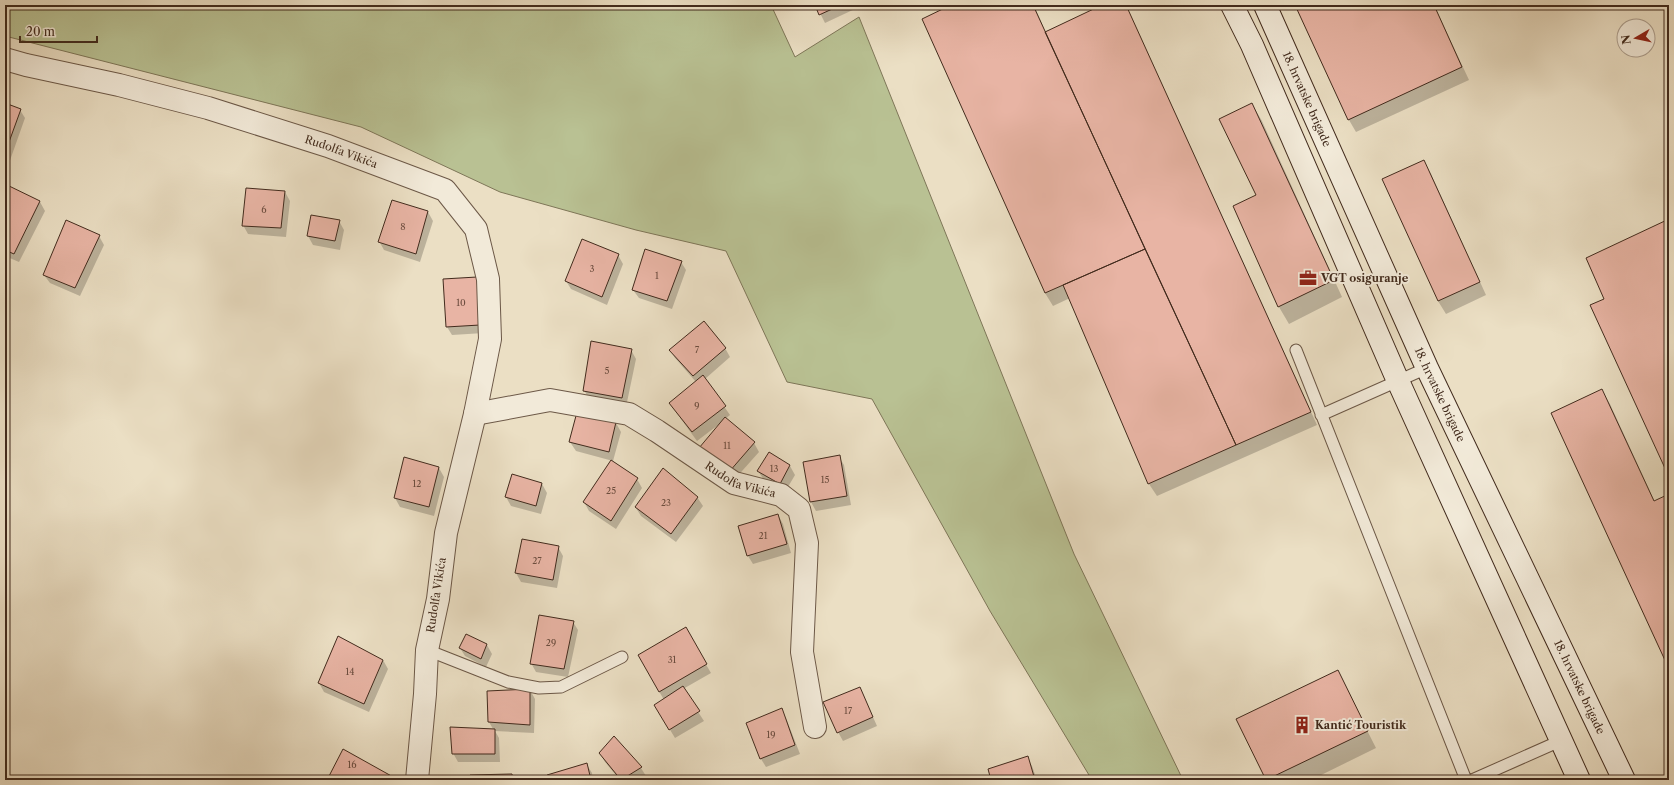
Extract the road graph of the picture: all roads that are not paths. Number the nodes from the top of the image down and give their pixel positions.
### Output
1 (1232, 5) edge
2 (1265, 5) edge
3 (5, 59) edge
4 (1296, 350) dead end
5 (1427, 368) junction
6 (1398, 381) junction
7 (475, 414) junction
8 (1322, 415) junction
9 (427, 650) junction
10 (622, 657) dead end
11 (815, 727) dead end
12 (1560, 741) junction
13 (417, 780) edge
14 (1466, 780) edge
15 (1472, 780) edge
16 (1579, 780) edge
17 (1624, 780) edge

1 - 6 main road
2 - 5 main road, 18. hrvatske brigade
3 - 7 main road, Rudolfa Vikića
4 - 8 lane
5 - 6 lane
5 - 17 main road, 18. hrvatske brigade
6 - 8 lane
6 - 12 main road
7 - 9 main road, Rudolfa Vikića
7 - 11 main road, Rudolfa Vikića
8 - 14 lane
9 - 10 lane
9 - 13 main road, Rudolfa Vikića
12 - 15 lane
12 - 16 main road

